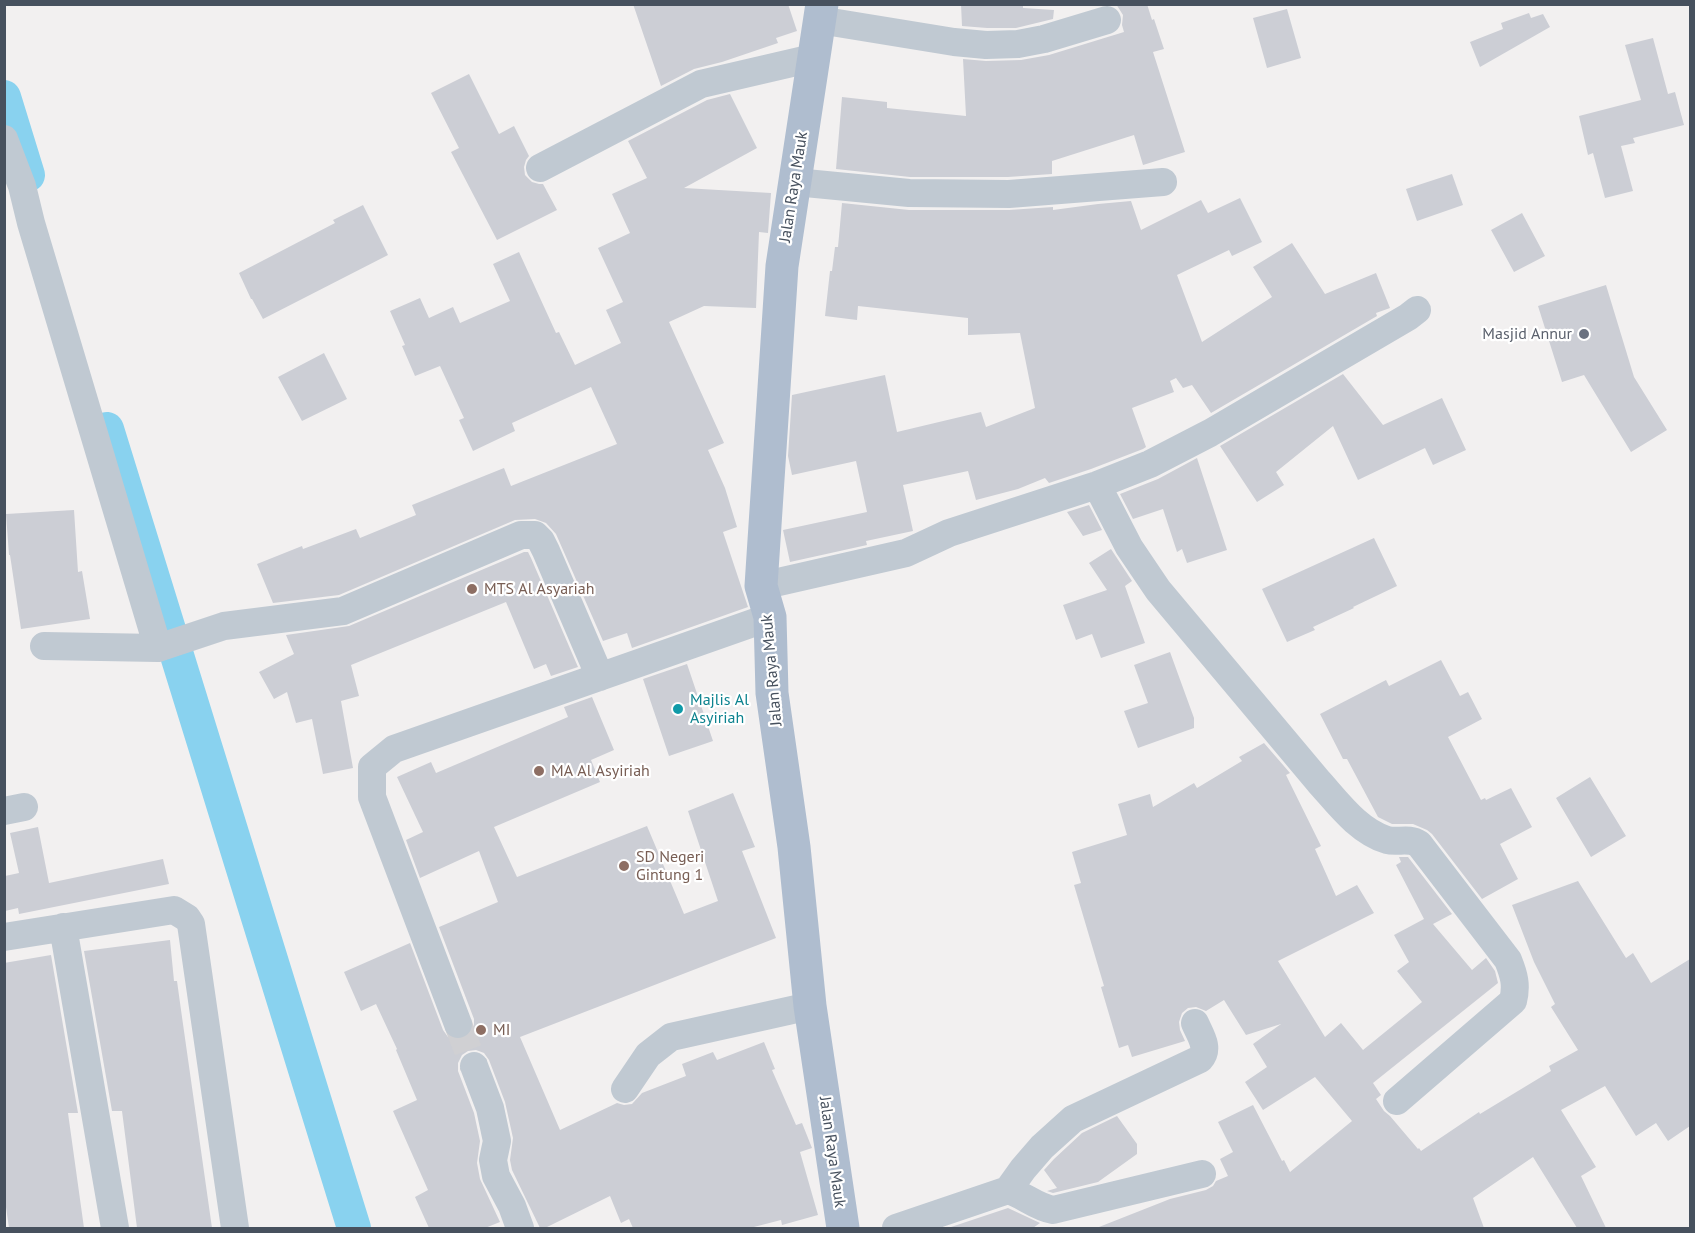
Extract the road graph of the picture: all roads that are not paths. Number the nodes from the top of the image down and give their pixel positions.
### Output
1 (820, 12) edge
2 (1107, 20) dead end
3 (813, 58) junction
4 (4, 139) edge
5 (540, 168) dead end
6 (795, 182) junction
7 (1163, 182) dead end
8 (1417, 310) dead end
9 (1097, 485) junction
10 (761, 586) junction
11 (770, 617) junction
12 (44, 646) dead end
13 (164, 646) junction
14 (600, 677) junction
15 (63, 927) junction
16 (4, 937) edge
17 (810, 1006) junction
18 (1195, 1023) dead end
19 (458, 1024) tunnel mouth
20 (474, 1066) tunnel mouth
21 (625, 1089) dead end
22 (1397, 1101) dead end
23 (1202, 1174) dead end
24 (1008, 1190) junction
25 (115, 1228) edge
26 (235, 1228) edge
27 (520, 1228) edge
28 (843, 1228) edge
29 (896, 1228) edge

1 - 2 street
1 - 3 main road, Jalan Raya Mauk
3 - 5 street
3 - 6 main road, Jalan Raya Mauk
4 - 13 street
6 - 7 street
6 - 10 main road, Jalan Raya Mauk
8 - 9 street
9 - 10 street
9 - 22 street
10 - 11 main road, Jalan Raya Mauk
11 - 14 street
11 - 17 main road, Jalan Raya Mauk
12 - 13 street
13 - 14 street
14 - 19 street
15 - 16 street
15 - 25 street
15 - 26 street
17 - 21 street
17 - 28 main road, Jalan Raya Mauk
18 - 24 street
20 - 27 street
23 - 24 street
24 - 29 street

